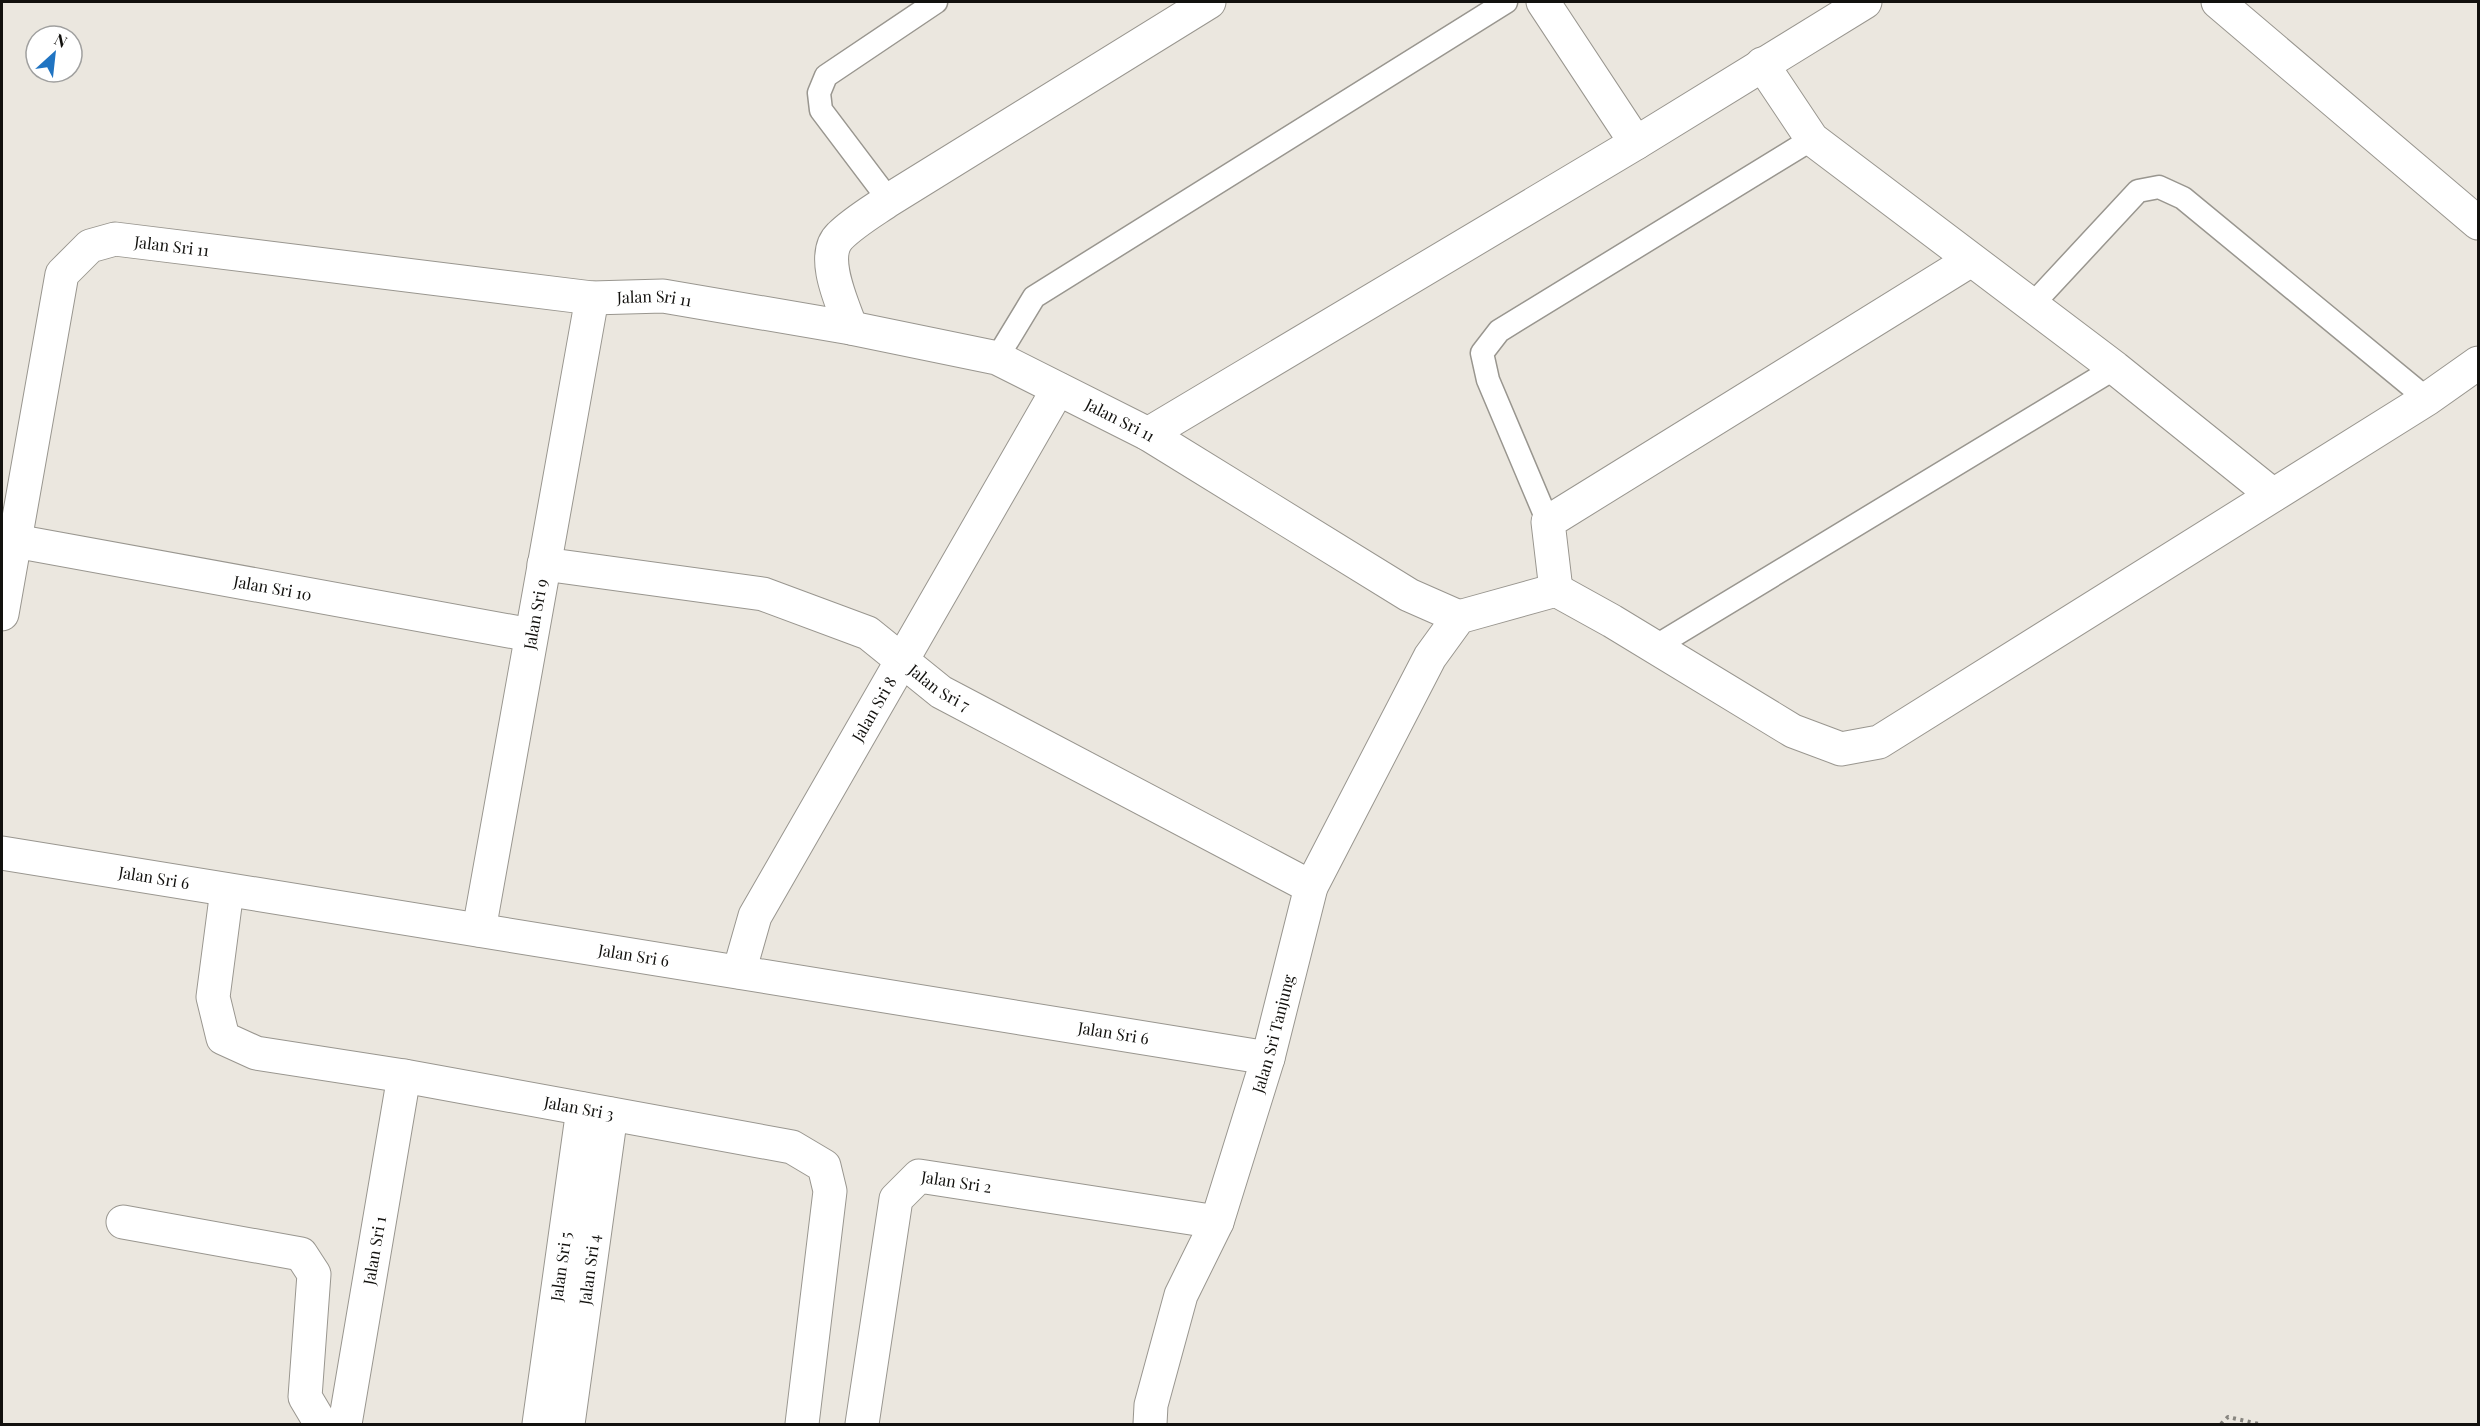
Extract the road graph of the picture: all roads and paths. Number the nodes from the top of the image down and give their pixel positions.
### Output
1 (936, 2) edge
2 (1209, 2) edge
3 (1506, 2) edge
4 (1543, 2) edge
5 (1865, 2) edge
6 (2218, 2) edge
7 (1762, 64) junction
8 (1812, 139) junction
9 (1636, 143) junction
10 (889, 200) junction
11 (2478, 224) edge
12 (1971, 260) junction
13 (592, 298) junction
14 (2032, 305) junction
15 (851, 328) junction
16 (997, 358) junction
17 (2478, 363) edge
18 (2115, 368) junction
19 (1058, 388) junction
20 (2427, 399) junction
21 (1148, 434) junction
22 (2273, 495) junction
23 (1548, 522) junction
24 (15, 541) junction
25 (544, 564) junction
26 (1556, 590) junction
27 (2, 615) edge
28 (1458, 617) junction
29 (531, 635) junction
30 (1653, 648) junction
31 (903, 659) junction
32 (2, 853) edge
33 (1311, 886) junction
34 (227, 890) junction
35 (479, 930) junction
36 (739, 972) junction
37 (1268, 1058) junction
38 (404, 1076) junction
39 (597, 1112) junction
40 (123, 1222) dead end
41 (1217, 1222) junction
42 (321, 1425) edge
43 (345, 1425) edge
44 (539, 1425) edge
45 (568, 1425) edge
46 (802, 1425) edge
47 (862, 1425) edge
48 (1150, 1425) edge
49 (2221, 1425) edge
50 (2259, 1425) edge

1 - 10 lane
2 - 10 street
3 - 16 lane
4 - 9 street
5 - 7 street
6 - 11 street
7 - 8 street
7 - 9 street
8 - 12 street
8 - 23 lane
9 - 21 street
10 - 15 street
12 - 14 street
12 - 23 street
13 - 15 street, Jalan Sri 11
13 - 24 street, Jalan Sri 11
13 - 25 street, Jalan Sri 9
14 - 18 street
14 - 20 lane
15 - 16 street, Jalan Sri 11
16 - 19 street, Jalan Sri 11
17 - 20 street
18 - 22 street
18 - 30 lane
19 - 21 street, Jalan Sri 11
19 - 31 street, Jalan Sri 8
20 - 22 street
21 - 28 street, Jalan Sri 11
22 - 30 street
23 - 26 street
24 - 27 street
24 - 29 street, Jalan Sri 10
25 - 29 street, Jalan Sri 9
25 - 31 street, Jalan Sri 7
26 - 28 street
26 - 30 street
28 - 33 street, Jalan Sri Tanjung
29 - 35 street, Jalan Sri 9
31 - 33 street, Jalan Sri 7
31 - 36 street, Jalan Sri 8
32 - 34 street, Jalan Sri 6
33 - 37 street, Jalan Sri Tanjung
34 - 35 street, Jalan Sri 6
34 - 38 street, Jalan Sri 3
35 - 36 street, Jalan Sri 6
36 - 37 street, Jalan Sri 6
37 - 41 street, Jalan Sri Tanjung
38 - 39 street, Jalan Sri 3
38 - 43 street, Jalan Sri 1
39 - 44 street, Jalan Sri 5
39 - 45 street, Jalan Sri 4
39 - 46 street, Jalan Sri 3
40 - 42 street
41 - 47 street, Jalan Sri 2
41 - 48 street, Jalan Sri Tanjung
49 - 50 path

